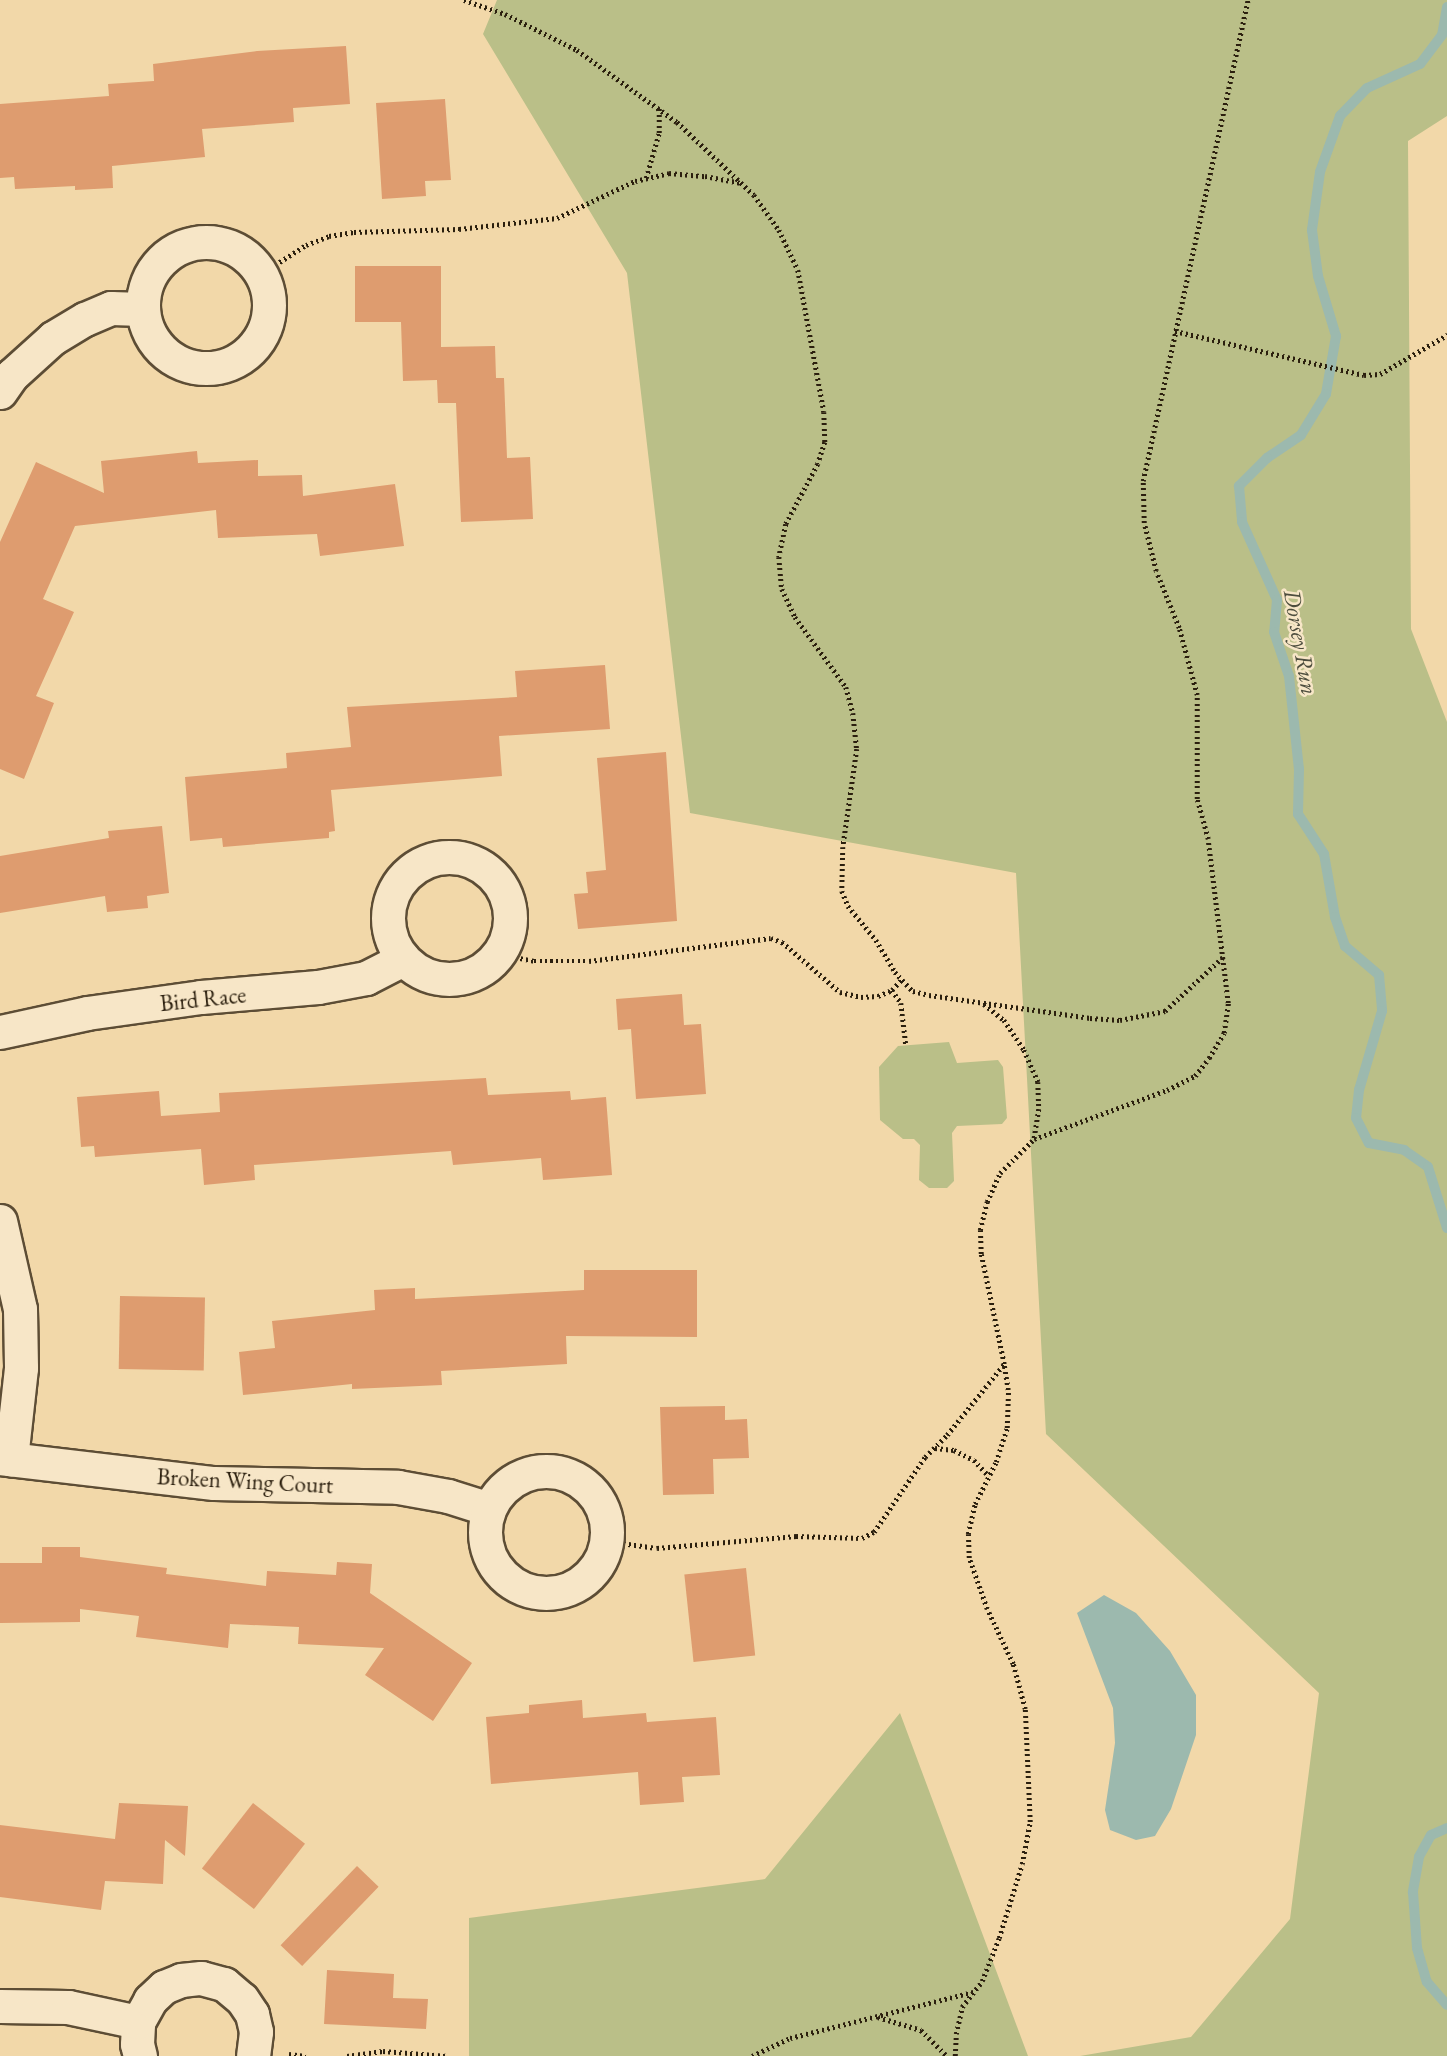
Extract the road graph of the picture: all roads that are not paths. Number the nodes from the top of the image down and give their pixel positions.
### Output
1 (142, 309) junction
2 (0, 392) edge
3 (403, 960) junction
4 (0, 1032) edge
5 (0, 1220) edge
6 (6, 1458) edge
7 (489, 1509) junction
8 (0, 2006) edge
9 (138, 2022) junction
10 (139, 2056) edge
11 (253, 2056) edge

1 - 1 street
1 - 2 street
3 - 3 street
3 - 4 street, Bird Race
5 - 6 street
6 - 7 street, Broken Wing Court
7 - 7 street
8 - 9 street
9 - 10 street
9 - 11 street

